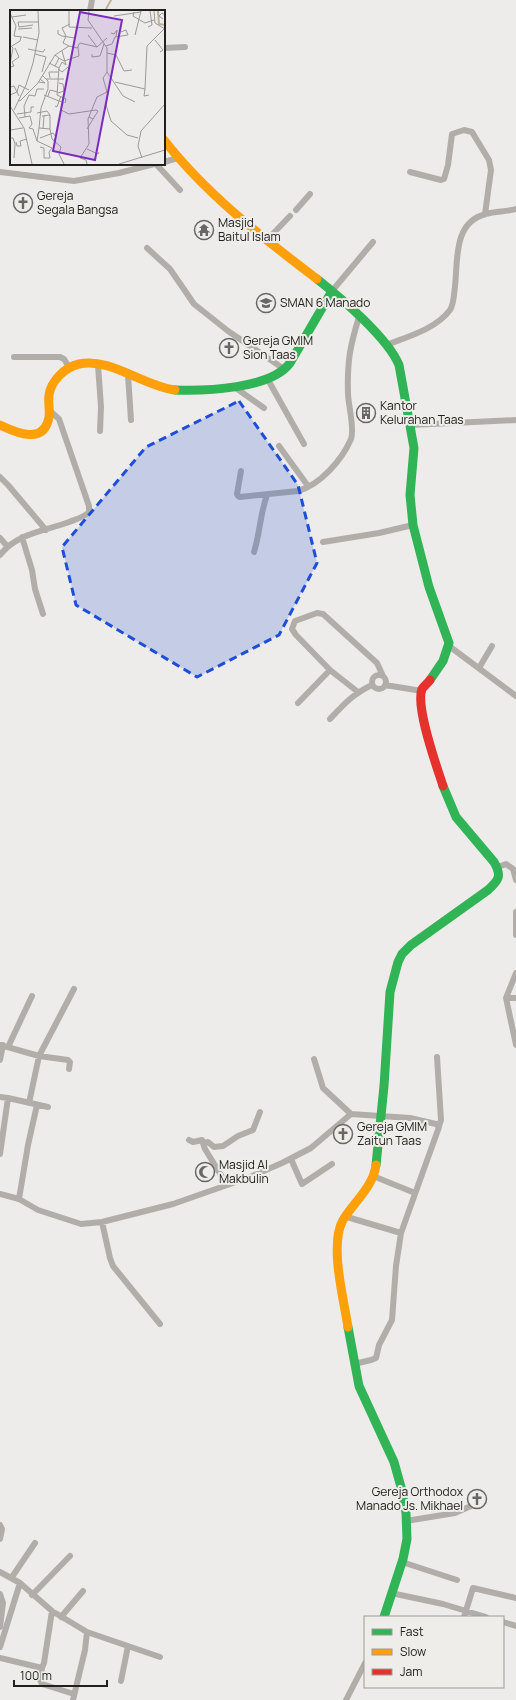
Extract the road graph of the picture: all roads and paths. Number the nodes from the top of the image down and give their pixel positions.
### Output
1 (92, 0) edge
2 (90, 10) edge
3 (185, 47) dead end
4 (165, 48) edge
5 (165, 141) edge
6 (178, 158) junction
7 (165, 162) edge
8 (151, 165) edge
9 (156, 165) edge
10 (0, 172) edge
11 (410, 172) dead end
12 (180, 190) dead end
13 (310, 194) dead end
14 (516, 209) edge
15 (296, 210) dead end
16 (485, 214) junction
17 (290, 216) dead end
18 (267, 240) junction
19 (373, 242) dead end
20 (147, 248) dead end
21 (332, 291) junction
22 (359, 317) junction
23 (386, 345) junction
24 (14, 357) dead end
25 (98, 365) junction
26 (69, 367) junction
27 (284, 369) junction
28 (128, 375) junction
29 (267, 378) junction
30 (233, 386) junction
31 (264, 408) dead end
32 (49, 410) junction
33 (131, 420) dead end
34 (516, 420) edge
35 (0, 425) edge
36 (411, 425) junction
37 (100, 431) dead end
38 (304, 444) dead end
39 (280, 446) dead end
40 (241, 471) dead end
41 (0, 477) edge
42 (303, 489) junction
43 (267, 495) junction
44 (413, 525) junction
45 (46, 530) junction
46 (22, 537) junction
47 (0, 538) edge
48 (323, 542) dead end
49 (7, 546) junction
50 (254, 552) dead end
51 (0, 555) edge
52 (43, 614) dead end
53 (449, 646) junction
54 (492, 646) dead end
55 (479, 668) junction
56 (330, 670) junction
57 (383, 676) junction
58 (372, 685) junction
59 (385, 686) junction
60 (422, 690) junction
61 (358, 692) junction
62 (516, 696) edge
63 (298, 703) dead end
64 (330, 719) dead end
65 (498, 867) junction
66 (516, 880) edge
67 (516, 912) edge
68 (516, 935) edge
69 (516, 973) edge
70 (74, 989) dead end
71 (32, 996) dead end
72 (506, 998) junction
73 (516, 998) edge
74 (516, 1045) edge
75 (4, 1046) edge
76 (40, 1056) junction
77 (437, 1057) dead end
78 (314, 1059) dead end
79 (0, 1060) edge
80 (68, 1069) dead end
81 (0, 1097) edge
82 (8, 1098) junction
83 (29, 1103) junction
84 (37, 1104) junction
85 (48, 1107) dead end
86 (260, 1112) dead end
87 (351, 1114) junction
88 (381, 1117) junction
89 (439, 1126) junction
90 (189, 1140) dead end
91 (204, 1143) junction
92 (0, 1154) edge
93 (291, 1159) junction
94 (332, 1164) dead end
95 (373, 1176) junction
96 (228, 1184) junction
97 (415, 1193) junction
98 (0, 1194) edge
99 (19, 1199) junction
100 (347, 1216) junction
101 (102, 1222) junction
102 (401, 1233) junction
103 (160, 1324) dead end
104 (358, 1363) junction
105 (471, 1506) dead end
106 (406, 1521) junction
107 (0, 1525) edge
108 (0, 1539) edge
109 (34, 1543) dead end
110 (70, 1556) dead end
111 (402, 1562) junction
112 (0, 1572) edge
113 (12, 1577) junction
114 (457, 1580) dead end
115 (20, 1583) junction
116 (83, 1591) dead end
117 (391, 1593) junction
118 (0, 1594) edge
119 (32, 1595) junction
120 (516, 1598) edge
121 (52, 1611) junction
122 (465, 1614) edge
123 (384, 1616) edge
124 (479, 1616) edge
125 (61, 1617) junction
126 (504, 1622) edge
127 (516, 1626) edge
128 (0, 1627) edge
129 (87, 1632) junction
130 (128, 1646) junction
131 (0, 1647) edge
132 (160, 1657) dead end
133 (0, 1658) edge
134 (364, 1665) edge
135 (42, 1668) junction
136 (121, 1681) dead end
137 (74, 1697) edge
138 (346, 1700) edge

1 - 2 street
3 - 4 street
5 - 6 street
6 - 7 street
6 - 18 street
8 - 10 street
9 - 12 street
11 - 16 street
13 - 15 street
14 - 16 street
16 - 23 street
17 - 18 street
18 - 21 street
19 - 21 street
20 - 27 street
21 - 22 street
21 - 27 street
22 - 23 street
22 - 42 street
23 - 36 street
24 - 26 street
25 - 26 street
25 - 28 street
25 - 37 street
26 - 32 street
27 - 29 street
28 - 30 street
28 - 33 street
29 - 30 street
29 - 38 street
30 - 31 street
32 - 35 street
32 - 45 street
34 - 36 street
36 - 44 street
39 - 42 street
40 - 43 street
41 - 45 street
42 - 43 street
43 - 50 street
44 - 48 street
44 - 53 street
45 - 46 street
46 - 49 street
46 - 52 street
47 - 49 street
49 - 51 street
53 - 55 street
53 - 60 street
54 - 55 street
55 - 62 street
56 - 57 street
56 - 61 street
56 - 63 street
57 - 58 street
57 - 59 street
58 - 59 street
58 - 61 street
59 - 60 street
60 - 65 street
61 - 64 street
65 - 66 street
65 - 88 street
67 - 68 street
69 - 72 street
70 - 76 street
71 - 75 street
72 - 73 street
72 - 74 street
75 - 76 street
75 - 79 street
76 - 80 street
76 - 83 street
77 - 89 street
78 - 87 street
81 - 82 street
82 - 83 street
82 - 92 street
83 - 84 street
84 - 85 street
84 - 99 street
86 - 91 street
87 - 88 street
87 - 93 street
88 - 89 street
88 - 95 street
89 - 97 street
90 - 91 street
91 - 96 street
93 - 94 street
93 - 96 street
95 - 97 street
95 - 100 street
96 - 101 street
97 - 102 street
98 - 99 street
99 - 101 street
100 - 102 street
100 - 104 street
101 - 103 street
102 - 104 street
104 - 106 street
105 - 106 street
106 - 111 street
107 - 108 street
109 - 113 street
110 - 119 street
111 - 114 street
111 - 117 street
112 - 113 street
113 - 115 street
115 - 119 street
115 - 131 street
116 - 125 street
117 - 122 street
117 - 123 street
118 - 128 street
119 - 121 street
120 - 122 street
121 - 125 street
121 - 135 street
122 - 124 street
125 - 129 street
126 - 127 street
129 - 130 street
129 - 137 street
130 - 132 street
130 - 136 street
133 - 135 street
134 - 138 street
135 - 137 street

